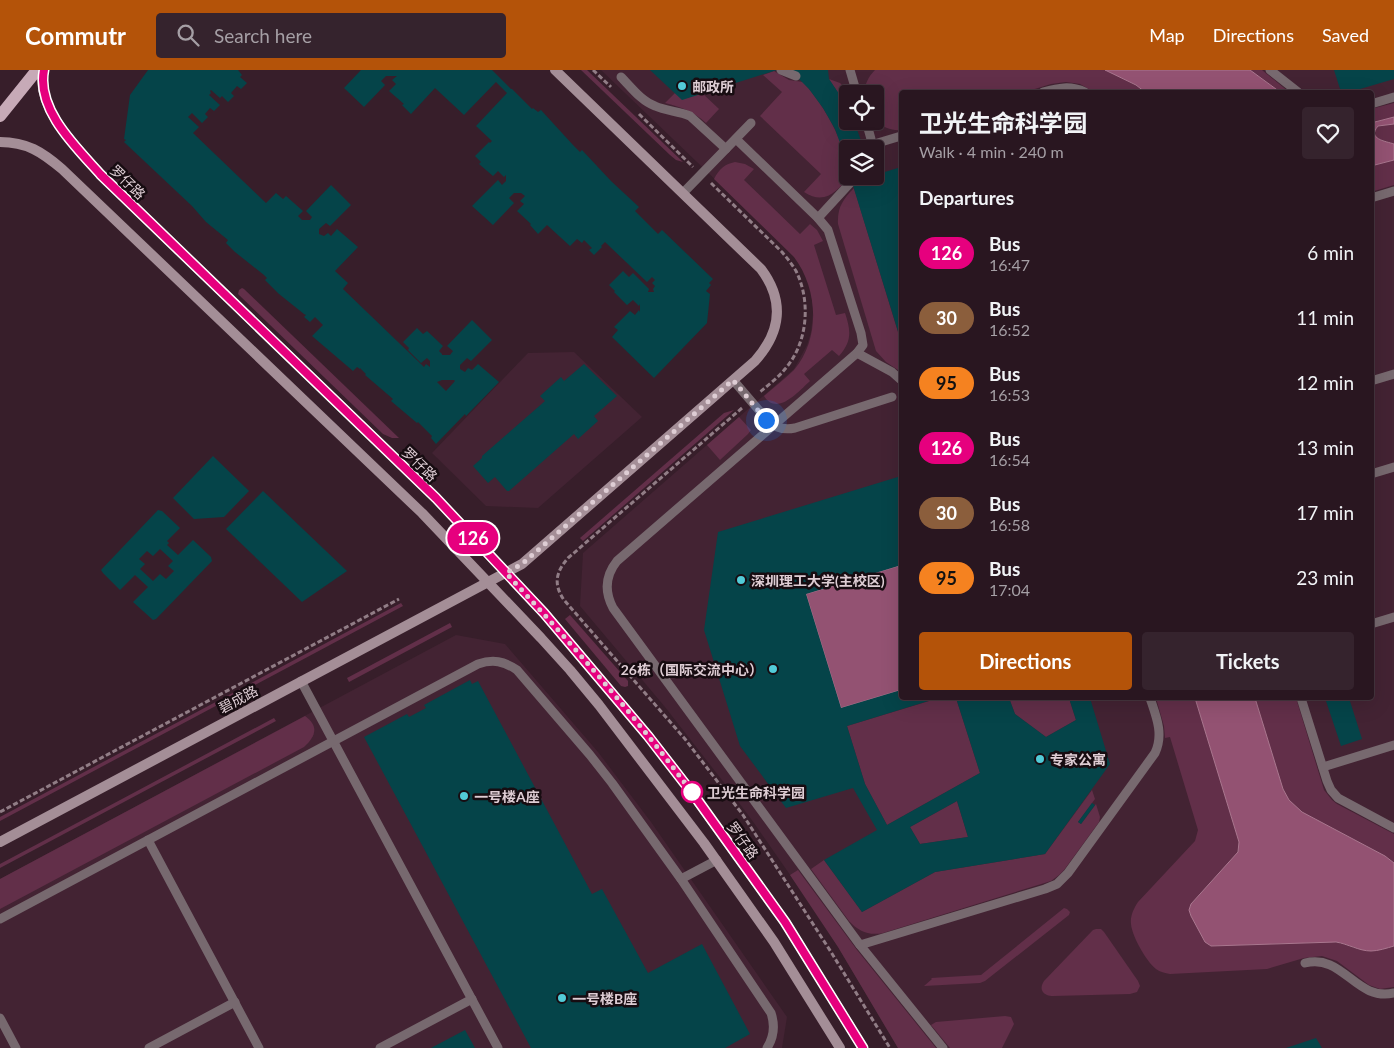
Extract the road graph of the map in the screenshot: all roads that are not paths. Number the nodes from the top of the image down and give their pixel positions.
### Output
1 (37, 70) edge
2 (44, 70) edge
3 (555, 70) edge
4 (781, 70) edge
5 (850, 70) edge
6 (1270, 70) edge
7 (796, 76) dead end
8 (621, 78) dead end
9 (854, 85) edge
10 (1051, 90) edge
11 (1079, 90) edge
12 (1295, 90) edge
13 (1394, 97) edge
14 (1374, 103) edge
15 (0, 116) edge
16 (752, 123) dead end
17 (899, 137) edge
18 (736, 139) junction
19 (0, 142) edge
20 (884, 142) edge
21 (726, 149) junction
22 (848, 185) edge
23 (1394, 191) edge
24 (683, 193) junction
25 (1374, 197) edge
26 (818, 218) junction
27 (857, 353) junction
28 (1394, 374) edge
29 (899, 378) edge
30 (733, 380) junction
31 (1374, 380) edge
32 (892, 397) dead end
33 (773, 425) junction
34 (1394, 467) edge
35 (1374, 473) edge
36 (506, 573) junction
37 (488, 582) junction
38 (1394, 617) edge
39 (1374, 623) edge
40 (301, 681) junction
41 (1151, 700) edge
42 (1303, 700) edge
43 (1394, 745) edge
44 (1323, 767) junction
45 (1394, 828) edge
46 (148, 840) junction
47 (0, 842) edge
48 (717, 860) junction
49 (681, 879) junction
50 (0, 918) edge
51 (860, 945) junction
52 (1305, 963) dead end
53 (1394, 993) edge
54 (472, 999) junction
55 (235, 1002) junction
56 (0, 1018) edge
57 (16, 1048) edge
58 (149, 1048) edge
59 (259, 1048) edge
60 (380, 1048) edge
61 (498, 1048) edge
62 (767, 1048) edge
63 (840, 1048) edge
64 (863, 1048) edge
65 (943, 1048) edge

1 - 15 main road
2 - 36 main road, 罗仔路
3 - 24 main road, 碧成路
4 - 7 lane
5 - 9 lane
6 - 12 lane
8 - 21 lane
10 - 11 lane
13 - 14 lane
16 - 18 lane
17 - 20 lane
18 - 21 lane
18 - 26 lane
19 - 37 main road
21 - 24 lane
22 - 26 lane
23 - 25 lane
24 - 30 main road, 碧成路
26 - 27 lane
27 - 29 lane
27 - 33 lane
28 - 31 lane
30 - 33 lane
30 - 36 main road, 碧成路
32 - 33 lane
33 - 51 lane
34 - 35 lane
36 - 37 main road, 碧成路
36 - 64 main road, 罗仔路
37 - 40 main road, 碧成路
37 - 48 main road
38 - 39 lane
40 - 47 main road, 碧成路
40 - 54 lane
41 - 51 lane
42 - 44 lane
43 - 44 lane
44 - 45 lane
46 - 49 lane
46 - 50 lane
46 - 55 lane
48 - 49 lane
48 - 63 main road
49 - 62 lane
51 - 65 lane
52 - 53 lane
54 - 60 lane
54 - 61 lane
55 - 58 lane
55 - 59 lane
56 - 57 lane

